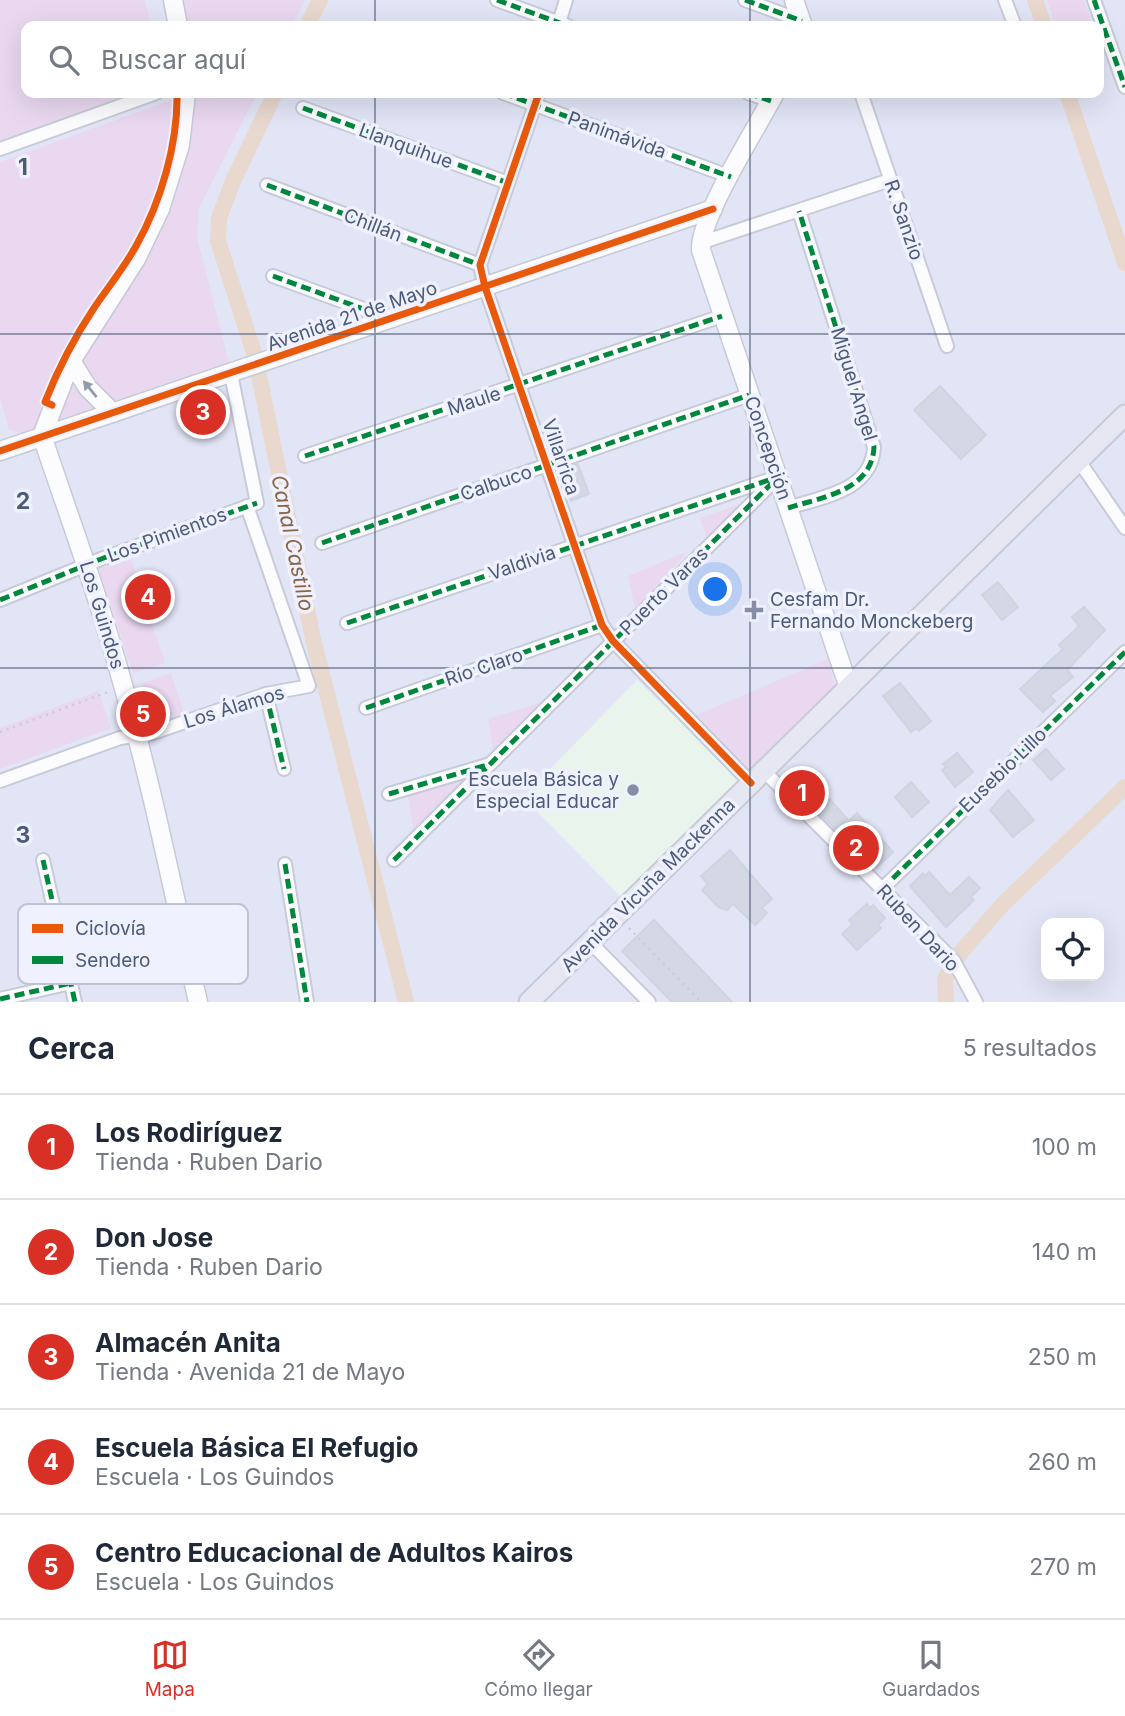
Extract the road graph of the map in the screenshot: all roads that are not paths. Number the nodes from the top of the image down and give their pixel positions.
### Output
1 (173, 0) edge
2 (497, 0) edge
3 (566, 0) edge
4 (745, 0) edge
5 (794, 0) edge
6 (1005, 0) edge
7 (1094, 0) edge
8 (177, 21) edge
9 (552, 21) edge
10 (563, 21) edge
11 (797, 21) edge
12 (801, 21) edge
13 (1013, 21) edge
14 (1101, 21) edge
15 (1104, 28) edge
16 (1125, 87) edge
17 (142, 98) edge
18 (185, 98) edge
19 (772, 98) edge
20 (863, 98) edge
21 (537, 99) edge
22 (303, 108) dead end
23 (0, 149) edge
24 (731, 177) junction
25 (890, 180) junction
26 (508, 183) junction
27 (267, 185) dead end
28 (713, 209) junction
29 (799, 211) junction
30 (700, 243) junction
31 (480, 265) junction
32 (273, 276) dead end
33 (485, 287) junction
34 (722, 316) junction
35 (391, 320) junction
36 (947, 346) dead end
37 (71, 361) junction
38 (238, 372) junction
39 (519, 386) junction
40 (749, 395) junction
41 (113, 413) junction
42 (1125, 415) edge
43 (42, 436) junction
44 (0, 451) edge
45 (305, 456) dead end
46 (1079, 461) junction
47 (547, 466) junction
48 (778, 477) junction
49 (252, 505) junction
50 (788, 508) junction
51 (1125, 528) edge
52 (322, 543) dead end
53 (574, 545) junction
54 (88, 565) junction
55 (0, 600) edge
56 (347, 623) dead end
57 (602, 625) junction
58 (613, 641) junction
59 (1125, 652) edge
60 (849, 688) junction
61 (266, 694) junction
62 (366, 708) dead end
63 (137, 735) junction
64 (491, 764) junction
65 (284, 769) dead end
66 (758, 777) junction
67 (0, 781) edge
68 (389, 794) dead end
69 (43, 860) dead end
70 (394, 860) dead end
71 (285, 864) dead end
72 (882, 889) junction
73 (53, 904) edge
74 (176, 904) edge
75 (590, 942) junction
76 (71, 984) joint
77 (194, 984) edge
78 (0, 999) edge
79 (75, 1002) edge
80 (198, 1002) edge
81 (307, 1002) edge
82 (529, 1002) edge
83 (649, 1002) edge
84 (976, 1002) edge

1 - 8 street
2 - 9 street
3 - 10 street
4 - 11 street
5 - 12 street
6 - 13 street
7 - 14 street
15 - 16 street
17 - 23 street
18 - 37 street
19 - 24 street
20 - 25 street, R. Sanzio
21 - 24 street, Panimávida
21 - 26 street
22 - 26 street, Llanquihue
24 - 28 street
25 - 29 street
25 - 36 street, R. Sanzio
26 - 31 street
27 - 31 street, Chillán
28 - 30 street
28 - 33 street, Avenida 21 de Mayo
29 - 30 street
29 - 50 street, Miguel Angel
30 - 34 street, Concepción
31 - 33 street, Villarrica
32 - 35 street
33 - 35 street, Avenida 21 de Mayo
33 - 39 street, Villarrica
34 - 39 street, Maule
34 - 40 street, Concepción
35 - 38 street, Avenida 21 de Mayo
41 -> 37 street
37 - 43 street
38 - 41 street, Avenida 21 de Mayo
38 - 49 street
39 - 45 street, Maule
39 - 47 street, Villarrica
40 - 47 street, Calbuco
40 - 48 street, Concepción
41 - 43 street, Avenida 21 de Mayo
42 - 46 main road, Avenida Vicuña Mackenna
43 - 44 street, Avenida 21 de Mayo
43 - 54 street, Los Guindos
46 - 51 street
46 - 60 main road, Avenida Vicuña Mackenna
47 - 52 street, Calbuco
47 - 53 street, Villarrica
48 - 50 street, Concepción
48 - 53 street, Valdivia
48 - 58 street, Puerto Varas
49 - 54 street, Los Pimientos
49 - 61 street, Los Álamos
50 - 60 street, Concepción
53 - 56 street, Valdivia
53 - 57 street, Villarrica
54 - 55 street, Los Pimientos
54 - 63 street, Los Guindos
57 - 58 street, Villarrica
57 - 62 street, Río Claro
58 - 64 street, Puerto Varas
58 - 66 street, Villarrica
59 - 72 street, Eusebio Lillo
60 - 66 main road, Avenida Vicuña Mackenna
61 - 63 street, Los Álamos
61 - 65 street
63 - 67 street, Los Álamos
63 - 74 street, Los Guindos
64 - 68 street, Puerto Varas
64 - 70 street, Puerto Varas
66 - 72 street, Ruben Dario
66 - 75 main road, Avenida Vicuña Mackenna
69 - 73 street
71 - 81 street
72 - 84 street, Ruben Dario
75 - 82 main road, Avenida Vicuña Mackenna
75 - 83 street
76 - 78 street
76 - 79 street
77 - 80 street, Los Guindos

